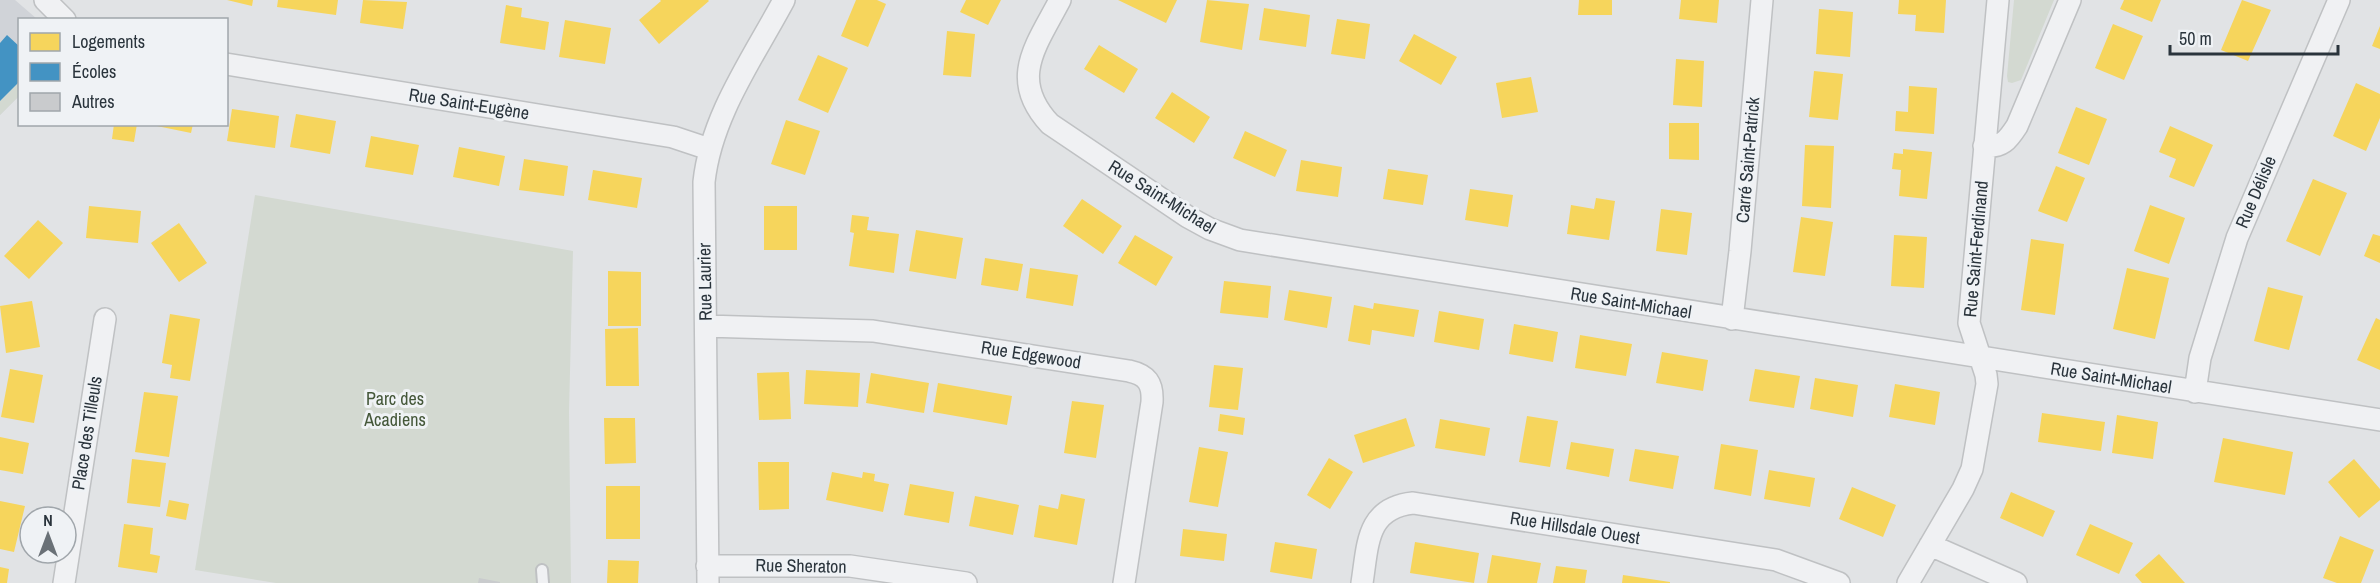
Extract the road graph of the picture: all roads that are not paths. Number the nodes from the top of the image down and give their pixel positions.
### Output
1 (45, 0) edge
2 (784, 0) edge
3 (1060, 0) edge
4 (1762, 0) edge
5 (1998, 0) edge
6 (2070, 0) edge
7 (2339, 0) edge
8 (63, 18) edge
9 (228, 64) edge
10 (1984, 146) junction
11 (710, 149) junction
12 (105, 319) dead end
13 (1732, 319) junction
14 (705, 326) junction
15 (1980, 357) junction
16 (2195, 392) junction
17 (2380, 420) edge
18 (1930, 545) junction
19 (542, 570) dead end
20 (708, 574) edge
21 (64, 583) edge
22 (543, 583) edge
23 (966, 583) edge
24 (1124, 583) edge
25 (1362, 583) edge
26 (1839, 583) edge
27 (1908, 583) edge
28 (2016, 583) edge

1 - 8 street
2 - 11 street, Rue Laurier
3 - 13 street, Rue Saint-Michael
4 - 13 street, Carré Saint-Patrick
5 - 10 street, Rue Saint-Ferdinand
6 - 10 street
7 - 16 street, Rue Délisle
9 - 11 street, Rue Saint-Eugène
10 - 15 street, Rue Saint-Ferdinand
11 - 14 street, Rue Laurier
12 - 21 street, Place des Tilleuls
13 - 15 street, Rue Saint-Michael
14 - 20 street, Rue Laurier
14 - 24 street, Rue Edgewood
15 - 16 street, Rue Saint-Michael
15 - 18 street, Rue Saint-Ferdinand
16 - 17 street, Rue Saint-Michael
18 - 27 street, Rue Saint-Ferdinand
18 - 28 street
19 - 22 lane
20 - 23 street, Rue Sheraton
25 - 26 street, Rue Hillsdale Ouest

